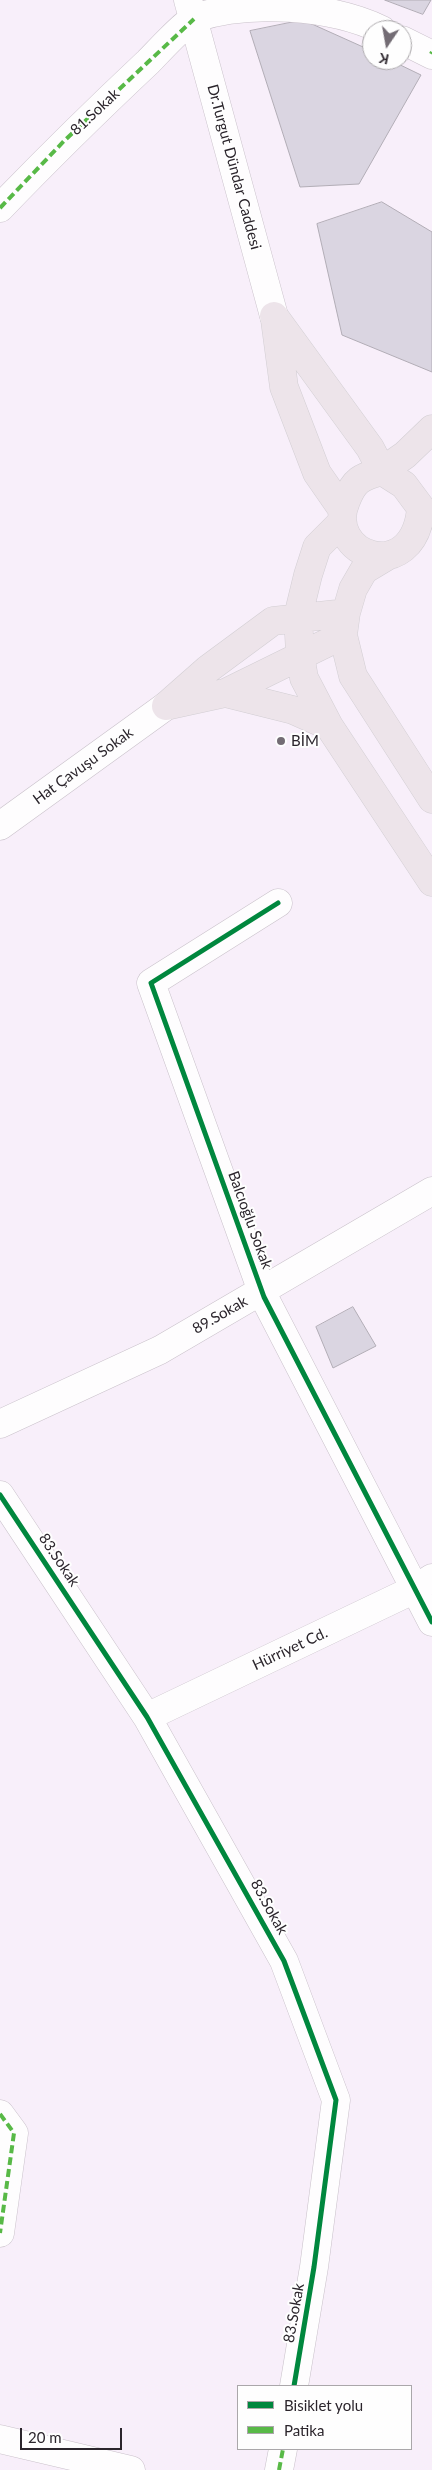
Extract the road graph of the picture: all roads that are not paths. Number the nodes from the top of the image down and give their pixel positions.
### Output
1 (191, 9) edge
2 (362, 20) edge
3 (412, 45) edge
4 (432, 54) edge
5 (0, 208) edge
6 (274, 316) junction
7 (432, 429) edge
8 (382, 471) junction
9 (426, 512) edge
10 (342, 515) junction
11 (390, 555) junction
12 (298, 616) junction
13 (344, 624) junction
14 (300, 654) junction
15 (225, 693) junction
16 (166, 706) junction
17 (329, 726) junction
18 (432, 798) edge
19 (0, 826) edge
20 (432, 882) edge
21 (278, 903) dead end
22 (432, 1191) edge
23 (262, 1290) junction
24 (0, 1424) edge
25 (0, 1495) edge
26 (424, 1583) edge
27 (432, 1622) edge
28 (147, 1717) junction
29 (0, 2114) edge
30 (0, 2233) edge
31 (294, 2385) edge
32 (0, 2438) edge
33 (283, 2450) edge
34 (131, 2470) edge
35 (279, 2470) edge

1 - 2 street
1 - 5 street, 81.Sokak
1 - 6 street, Dr.Turgut Dündar Caddesi
3 - 4 street
6 - 8 main road
6 - 10 main road
7 - 8 main road
8 - 9 main road
8 - 10 main road
9 - 11 main road
10 - 11 main road
10 - 12 main road
11 - 13 main road
12 - 13 main road
12 - 14 main road
12 - 16 main road
13 - 14 main road
13 - 18 main road
14 - 15 main road
14 - 17 main road
15 - 16 main road
15 - 17 main road
16 - 19 street, Hat Çavuşu Sokak
17 - 20 main road
21 - 23 street, Balcıoğlu Sokak
22 - 23 street, 89.Sokak
23 - 24 street, 89.Sokak
23 - 26 street, Balcıoğlu Sokak
25 - 28 street, 83.Sokak
26 - 27 street, Balcıoğlu Sokak
26 - 28 street, Hürriyet Cd.
28 - 31 street, 83.Sokak
29 - 30 street
32 - 34 street
33 - 35 street

